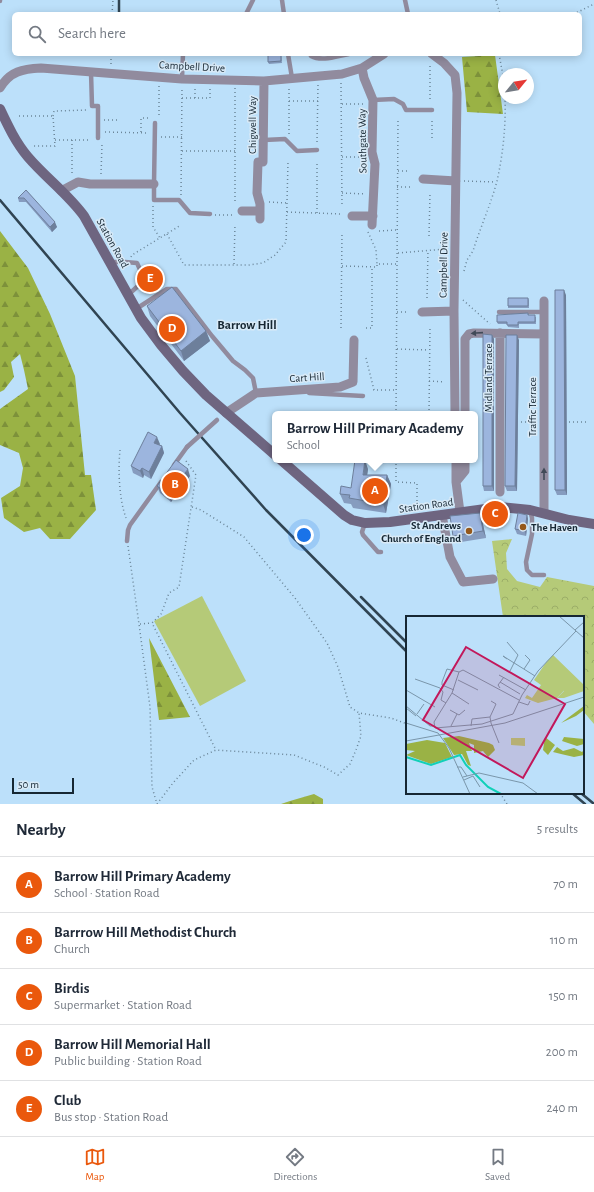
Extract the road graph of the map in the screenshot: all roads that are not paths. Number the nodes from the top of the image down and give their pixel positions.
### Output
1 (253, 0) edge
2 (282, 0) edge
3 (405, 0) edge
4 (247, 12) edge
5 (284, 12) edge
6 (408, 12) edge
7 (182, 56) edge
8 (288, 56) edge
9 (311, 56) edge
10 (338, 56) edge
11 (380, 56) edge
12 (435, 56) edge
13 (362, 68) junction
14 (91, 72) junction
15 (292, 78) junction
16 (182, 79) junction
17 (264, 81) junction
18 (1, 82) edge
19 (370, 102) junction
20 (0, 109) edge
21 (432, 110) dead end
22 (155, 123) dead end
23 (100, 139) road end
24 (264, 140) junction
25 (317, 150) dead end
26 (423, 179) dead end
27 (456, 181) junction
28 (154, 184) junction
29 (62, 191) junction
30 (238, 213) road end
31 (211, 215) road end
32 (352, 216) dead end
33 (110, 262) junction
34 (128, 295) junction
35 (544, 301) dead end
36 (136, 310) junction
37 (454, 311) junction
38 (422, 312) dead end
39 (499, 312) dead end
40 (544, 312) junction
41 (500, 333) junction
42 (544, 334) junction
43 (354, 340) dead end
44 (280, 391) junction
45 (256, 393) junction
46 (363, 396) dead end
47 (455, 411) edge
48 (465, 411) edge
49 (226, 413) junction
50 (272, 452) edge
51 (284, 463) edge
52 (456, 463) edge
53 (465, 463) edge
54 (172, 468) edge
55 (162, 480) edge
56 (456, 482) junction
57 (500, 492) dead end
58 (530, 510) junction
59 (460, 512) junction
60 (544, 513) junction
61 (442, 515) junction
62 (365, 523) junction
63 (594, 524) edge
64 (127, 541) road end
65 (381, 552) dead end
66 (544, 575) dead end
67 (493, 579) dead end

1 - 4 lane
2 - 5 lane
3 - 6 lane
7 - 16 lane
8 - 15 lane
9 - 10 lane
11 - 13 street, Campbell Drive
12 - 27 street, Campbell Drive
13 - 15 street, Campbell Drive
13 - 19 street, Southgate Way
14 - 16 street, Campbell Drive
14 - 18 street, Campbell Drive
14 - 23 lane
15 - 17 street, Campbell Drive
16 - 17 street, Campbell Drive
17 - 24 street, Chigwell Way
19 - 21 lane
19 - 32 street, Southgate Way
20 - 29 street, Station Road
22 - 28 lane
24 - 25 lane
24 - 30 street, Chigwell Way
26 - 27 street
27 - 37 street, Campbell Drive
28 - 29 street
28 - 31 lane
29 - 33 street, Station Road
33 - 34 street, Station Road
33 - 34 lane
34 - 36 street, Station Road
35 - 40 street, Traffic Terrace
36 - 45 lane
36 - 49 street, Station Road
37 - 38 street
37 - 47 street, Campbell Drive
39 - 40 lane
40 - 42 street, Traffic Terrace
41 - 42 street
41 -> 48 street
41 - 57 street, Midland Terrace
60 -> 42 street, Traffic Terrace
43 - 44 street, Cart Hill
44 - 45 street, Cart Hill
44 - 46 lane
45 - 49 street, Cart Hill
49 - 50 street, Station Road
49 - 54 lane, bridge
51 - 62 street, Station Road
52 - 56 street
53 - 56 street
55 - 64 lane
56 - 59 street
58 - 59 street, Station Road
58 - 60 street, Station Road
58 - 66 lane
59 - 61 street, Station Road
60 - 63 street, Station Road
61 - 62 street, Station Road
61 - 67 street
62 - 65 lane

